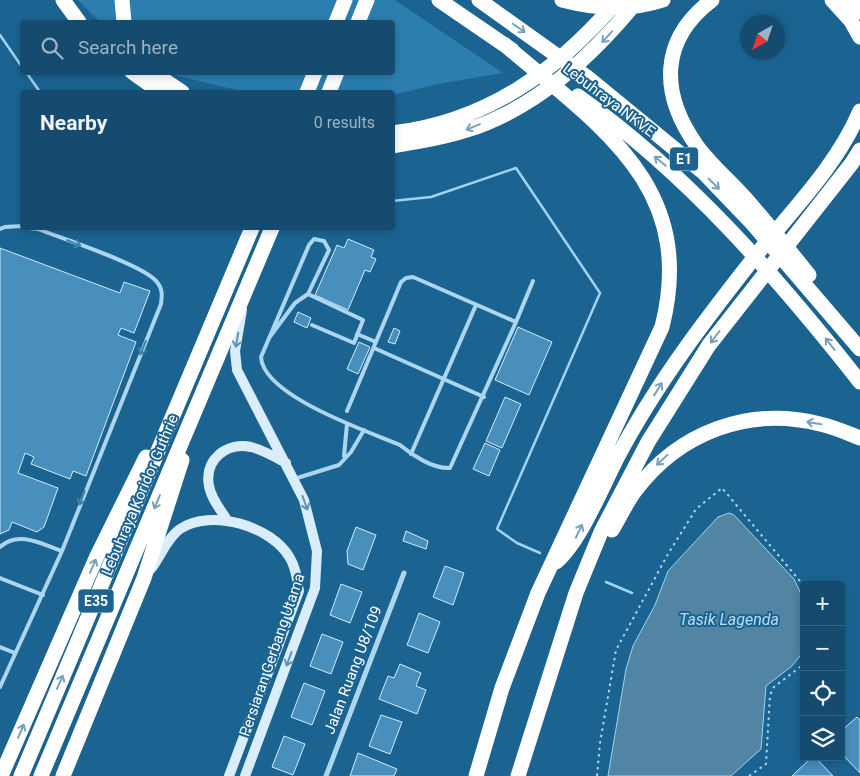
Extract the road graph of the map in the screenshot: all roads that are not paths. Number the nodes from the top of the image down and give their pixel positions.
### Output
1 (63, 0) edge
2 (122, 0) edge
3 (345, 0) edge
4 (367, 0) edge
5 (439, 0) edge
6 (479, 0) edge
7 (562, 0) edge
8 (618, 0) edge
9 (638, 0) edge
10 (664, 0) edge
11 (712, 0) edge
12 (832, 0) edge
13 (850, 0) edge
14 (860, 12) edge
15 (78, 20) edge
16 (124, 20) edge
17 (336, 20) edge
18 (359, 20) edge
19 (860, 37) edge
20 (504, 44) junction
21 (136, 75) edge
22 (156, 75) edge
23 (314, 75) edge
24 (336, 75) edge
25 (157, 90) edge
26 (179, 90) edge
27 (308, 90) edge
28 (330, 90) edge
29 (860, 110) edge
30 (395, 133) edge
31 (395, 146) edge
32 (860, 150) edge
33 (20, 226) edge
34 (0, 229) edge
35 (41, 230) edge
36 (251, 230) edge
37 (271, 230) edge
38 (533, 281) dead end
39 (245, 292) junction
40 (308, 294) junction
41 (476, 305) junction
42 (516, 322) junction
43 (312, 325) dead end
44 (357, 334) junction
45 (269, 338) junction
46 (376, 342) junction
47 (858, 347) edge
48 (374, 348) junction
49 (445, 379) junction
50 (860, 382) edge
51 (484, 396) junction
52 (347, 411) dead end
53 (347, 424) junction
54 (169, 426) junction
55 (364, 430) junction
56 (860, 438) edge
57 (182, 441) junction
58 (411, 454) junction
59 (344, 456) junction
60 (286, 463) junction
61 (294, 479) junction
62 (227, 520) junction
63 (0, 547) edge
64 (594, 549) junction
65 (62, 551) junction
66 (549, 568) junction
67 (404, 573) dead end
68 (0, 578) edge
69 (144, 578) junction
70 (43, 595) junction
71 (0, 647) edge
72 (15, 653) junction
73 (0, 687) edge
74 (1, 776) edge
75 (21, 776) edge
76 (41, 776) edge
77 (63, 776) edge
78 (229, 776) edge
79 (246, 776) edge
80 (326, 776) edge
81 (476, 776) edge
82 (518, 776) edge

1 - 15 highway
2 - 16 highway
3 - 17 highway
4 - 18 highway
5 - 20 highway, Lebuhraya NKVE / E1
6 -> 47 highway, Lebuhraya NKVE / E1
7 - 10 highway
8 - 30 highway
9 -> 31 highway
11 - 47 highway
12 - 19 highway
13 - 14 highway
50 -> 20 highway, Lebuhraya NKVE / E1
20 - 66 highway
21 - 25 highway
22 - 26 highway
23 - 27 highway
24 - 28 highway
66 -> 29 highway
32 -> 64 highway
33 - 34 lane
35 -> 65 lane
36 - 54 highway, Lebuhraya Koridor Guthrie / E35
37 - 39 highway, Lebuhraya Koridor Guthrie / E35
38 - 42 lane
39 - 57 highway, Lebuhraya Koridor Guthrie / E35
39 -> 60 main road, Persiaran Gerbang Utama
40 - 44 lane
40 - 45 lane
40 - 45 lane
41 - 42 lane
41 - 46 lane
41 - 49 lane
42 - 51 lane
43 - 44 lane
44 - 46 lane
45 - 53 lane
46 - 48 lane
48 - 49 lane
48 - 52 lane
49 - 51 lane
49 - 58 lane
51 - 58 lane
53 - 55 lane
53 - 59 lane
74 -> 54 highway
75 -> 54 highway, Lebuhraya Koridor Guthrie / E35
55 - 58 lane
55 - 59 lane
56 -> 64 highway
57 - 69 highway
57 -> 76 highway, Lebuhraya Koridor Guthrie / E35
59 - 61 lane
60 - 61 main road, Persiaran Gerbang Utama
60 - 62 main road
61 -> 79 main road, Persiaran Gerbang Utama
62 - 69 main road, Persiaran Gerbang Utama
62 - 78 main road, Persiaran Gerbang Utama
63 - 65 lane
64 - 82 highway
65 - 70 lane
66 - 81 highway
67 - 80 street, Jalan Ruang U8/109
68 - 70 lane
69 - 77 highway
70 - 72 lane
71 - 72 lane
72 - 73 lane

